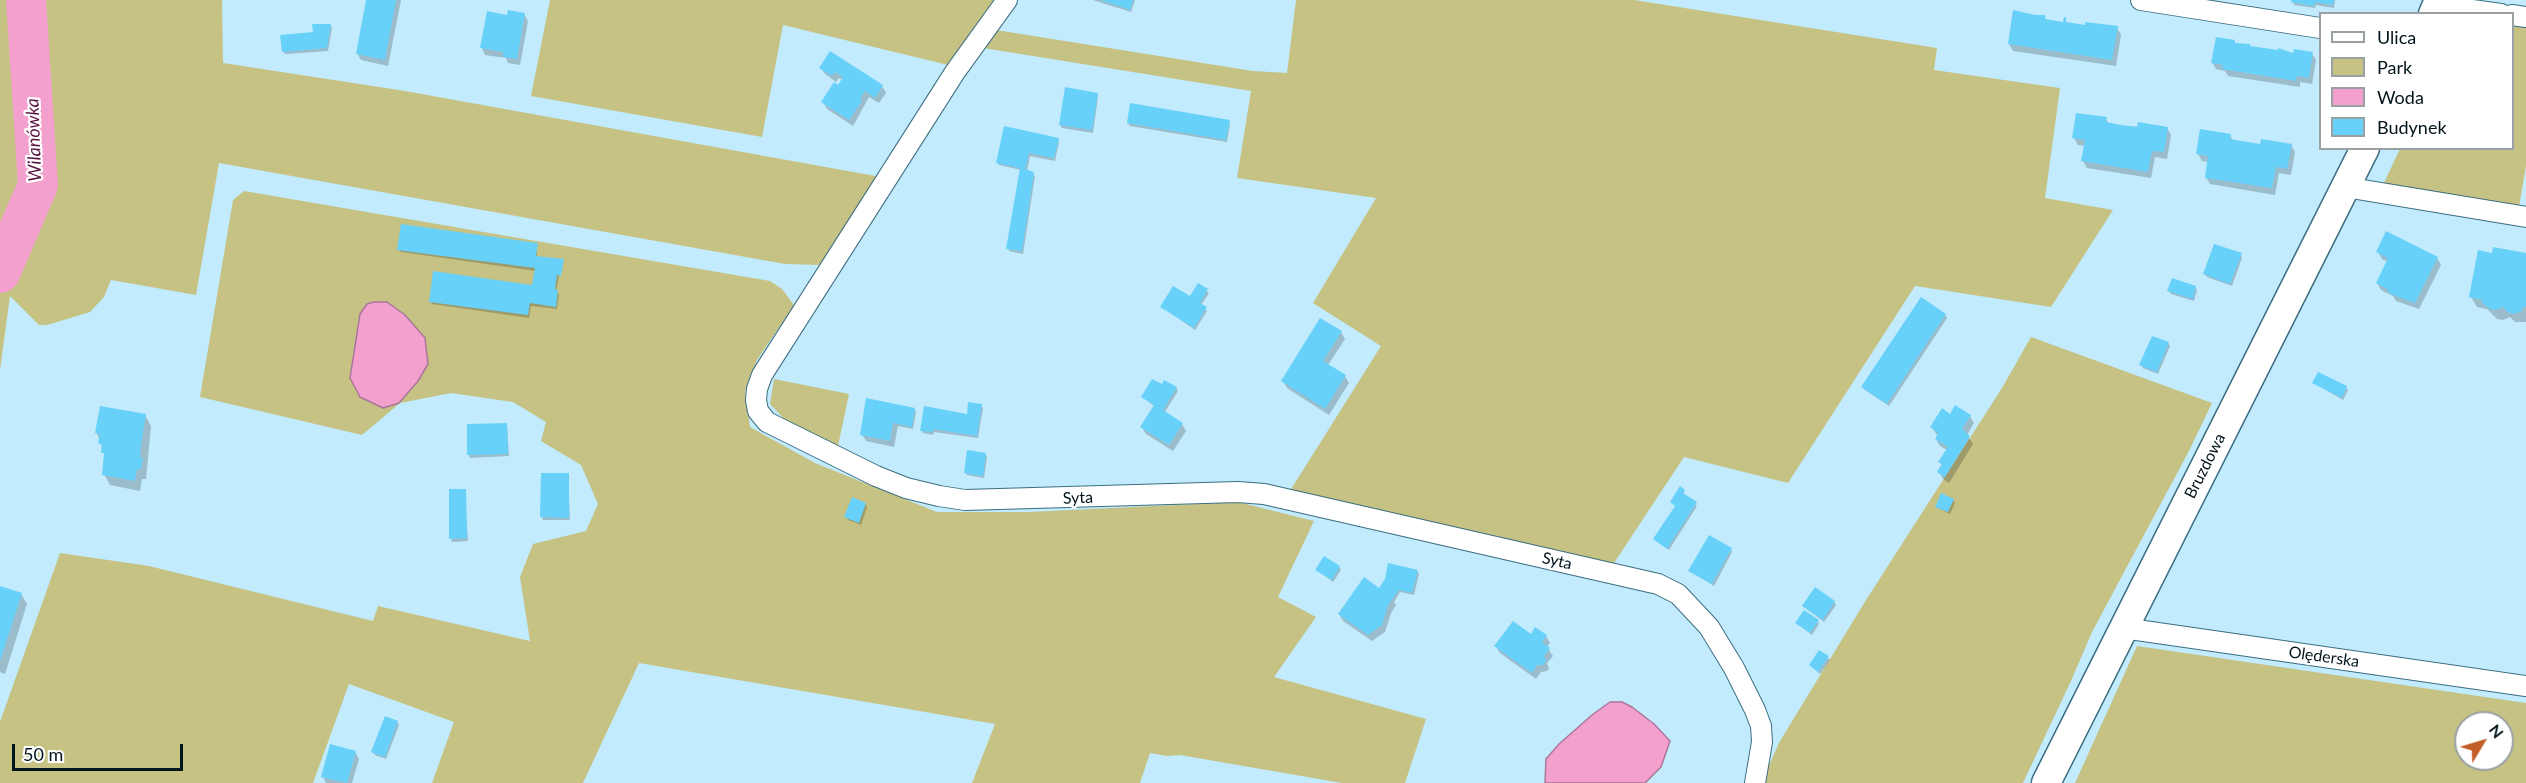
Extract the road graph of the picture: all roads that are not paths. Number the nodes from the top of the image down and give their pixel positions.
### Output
1 (1007, 0) edge
2 (2141, 0) edge
3 (2436, 6) edge
4 (2485, 12) edge
5 (2319, 28) edge
6 (2364, 150) edge
7 (2345, 187) junction
8 (2526, 217) edge
9 (2122, 628) junction
10 (2526, 686) edge
11 (1755, 783) edge
12 (2046, 783) edge

1 - 11 street, Syta
2 - 5 street
3 - 4 street
6 - 7 street, Bruzdowa
7 - 8 street
7 - 9 street, Bruzdowa
9 - 10 street, Olęderska
9 - 12 street, Bruzdowa

